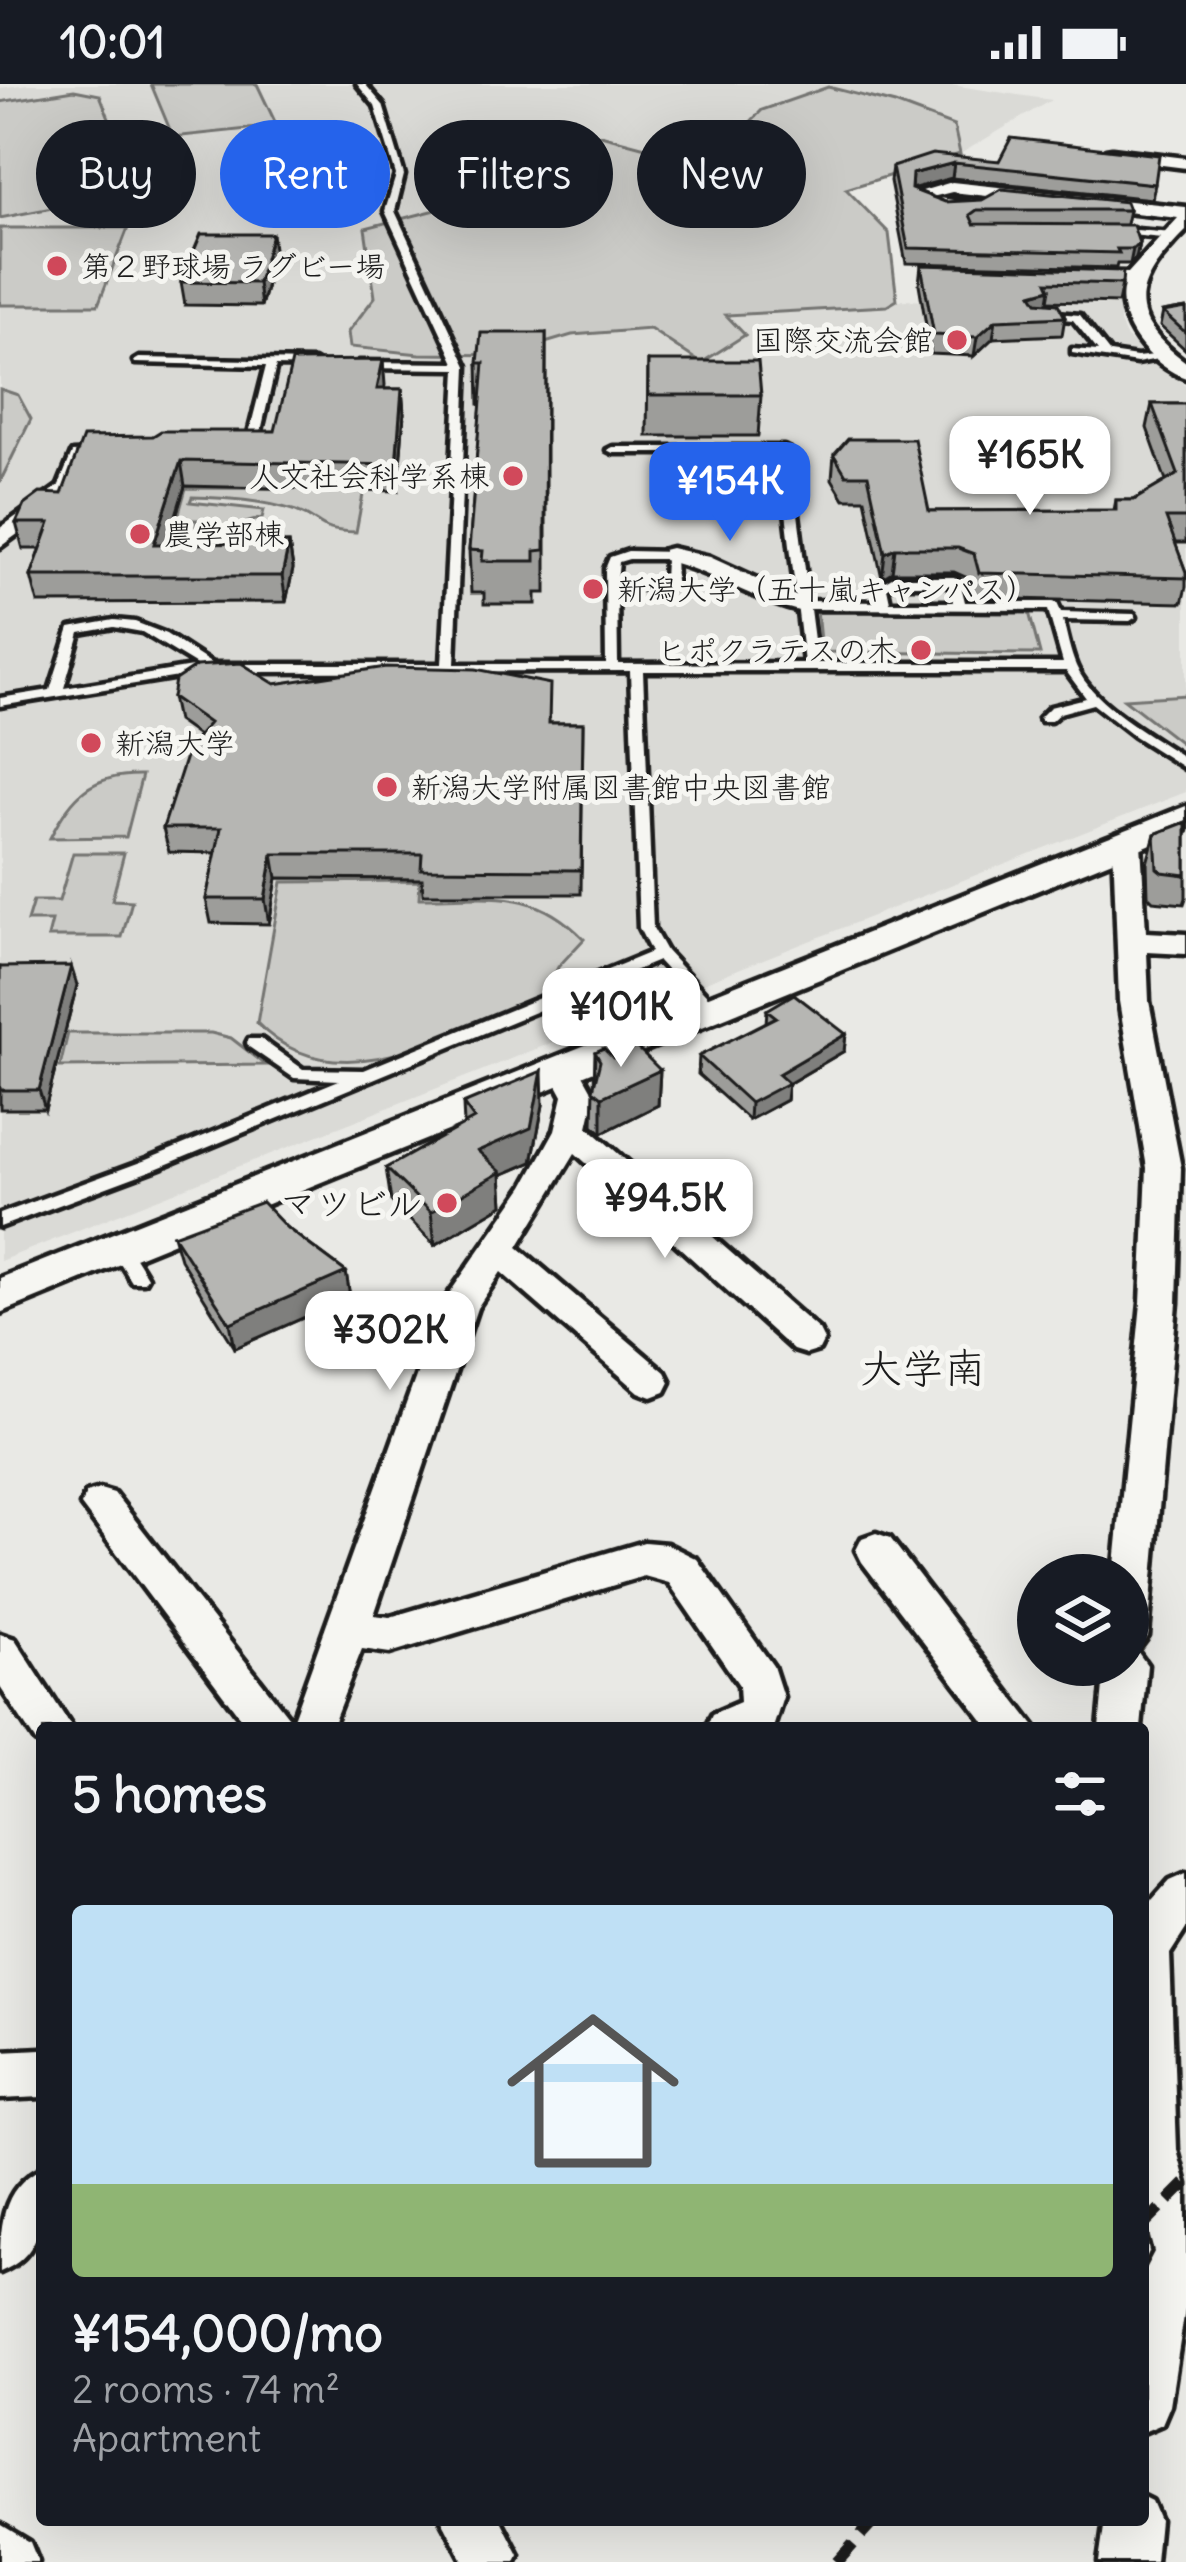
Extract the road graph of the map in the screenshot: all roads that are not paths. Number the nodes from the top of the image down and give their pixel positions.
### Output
1 (361, 84) edge
2 (1096, 152) edge
3 (1186, 163) edge
4 (994, 193) edge
5 (1182, 223) edge
6 (1102, 231) edge
7 (1047, 277) edge
8 (1135, 279) junction
9 (1038, 314) edge
10 (1076, 351) dead end
11 (1107, 356) junction
12 (140, 362) dead end
13 (272, 363) junction
14 (329, 364) edge
15 (351, 364) edge
16 (1178, 365) edge
17 (463, 366) junction
18 (230, 445) edge
19 (613, 450) dead end
20 (117, 454) edge
21 (63, 490) joint
22 (0, 540) edge
23 (671, 554) junction
24 (611, 586) junction
25 (803, 605) junction
26 (885, 606) junction
27 (960, 606) junction
28 (1056, 616) junction
29 (1130, 617) dead end
30 (612, 667) junction
31 (209, 668) junction
32 (448, 668) junction
33 (636, 668) junction
34 (811, 668) junction
35 (1070, 668) junction
36 (56, 692) junction
37 (1096, 699) junction
38 (0, 702) edge
39 (1046, 718) dead end
40 (1186, 765) edge
41 (1186, 817) edge
42 (1127, 843) junction
43 (1132, 940) junction
44 (1186, 944) edge
45 (660, 954) junction
46 (710, 1009) junction
47 (255, 1043) dead end
48 (565, 1070) junction
49 (371, 1075) junction
50 (571, 1130) junction
51 (0, 1221) edge
52 (497, 1250) junction
53 (0, 1296) edge
54 (806, 1340) dead end
55 (652, 1382) dead end
56 (100, 1504) dead end
57 (876, 1550) dead end
58 (1136, 1554) edge
59 (349, 1629) junction
60 (0, 1652) edge
61 (1124, 1686) edge
62 (47, 1722) edge
63 (269, 1722) edge
64 (312, 1722) edge
65 (741, 1722) edge
66 (1010, 1722) edge
67 (1121, 1722) edge
68 (1186, 1895) edge
69 (1149, 1931) edge
70 (1149, 2032) edge
71 (36, 2073) edge
72 (0, 2075) edge
73 (36, 2201) edge
74 (0, 2247) edge
75 (1149, 2370) edge
76 (1131, 2526) edge
77 (0, 2552) edge
78 (10, 2562) edge
79 (1127, 2562) edge

1 - 17 lane
2 - 3 street
4 - 5 street
5 - 6 lane
5 - 8 street
7 - 8 street
8 - 16 street
9 - 11 lane
10 - 11 lane
11 - 16 lane
12 - 13 lane
13 - 14 lane
13 - 18 lane
15 - 17 lane
17 - 32 lane
19 - 25 lane
20 - 21 lane
21 - 22 street
23 - 24 lane
23 - 24 lane
23 - 25 street
24 - 30 lane
25 - 26 lane
25 - 34 lane
26 - 27 lane
26 - 27 lane
27 - 28 lane
28 - 29 lane
28 - 35 lane
30 - 32 lane
30 - 33 lane
31 - 32 lane
31 - 36 lane
31 - 36 lane
33 - 34 lane
33 - 45 lane
34 - 35 lane
35 - 37 lane
36 - 38 lane
37 - 39 lane
37 - 40 lane
41 - 42 street
42 - 43 street
42 - 46 street
43 - 44 street
43 - 58 street
45 - 46 lane
45 - 49 lane
46 - 48 street
47 - 49 lane
48 - 50 street
48 - 53 street
49 - 51 lane
50 - 52 street
50 - 54 street
52 - 55 street
52 - 59 street
56 - 63 street
57 - 66 street
59 - 64 street
59 - 65 street
60 - 62 street
61 - 67 street
68 - 69 street
70 - 75 street
71 - 72 street
73 - 74 street
76 - 79 street
77 - 78 street

